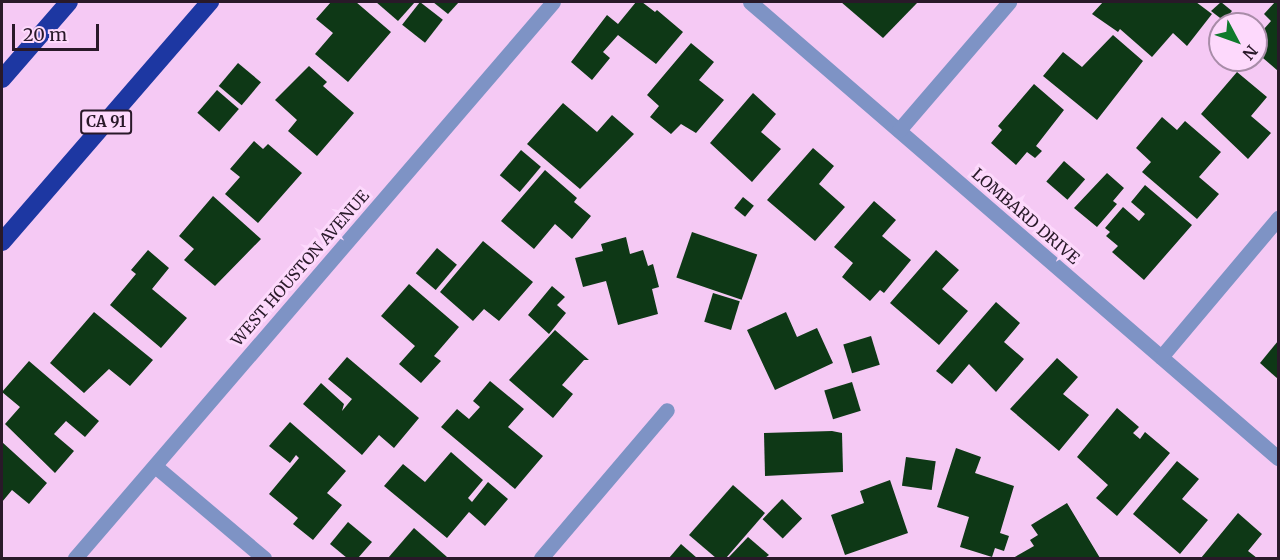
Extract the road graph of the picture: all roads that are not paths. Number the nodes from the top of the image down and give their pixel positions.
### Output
1 (69, 2) edge
2 (210, 2) edge
3 (553, 2) edge
4 (750, 2) edge
5 (1009, 2) edge
6 (2, 80) edge
7 (899, 130) junction
8 (1278, 218) edge
9 (2, 242) edge
10 (1161, 357) junction
11 (667, 410) dead end
12 (1278, 458) edge
13 (155, 466) junction
14 (75, 558) edge
15 (264, 558) edge
16 (541, 558) edge

1 - 6 highway
2 - 9 highway, CA 91
3 - 13 street, WEST HOUSTON AVENUE
4 - 7 street, LOMBARD DRIVE
5 - 7 street
7 - 10 street, LOMBARD DRIVE
8 - 10 street
10 - 12 street, LOMBARD DRIVE
11 - 16 street
13 - 14 street, WEST HOUSTON AVENUE
13 - 15 street

